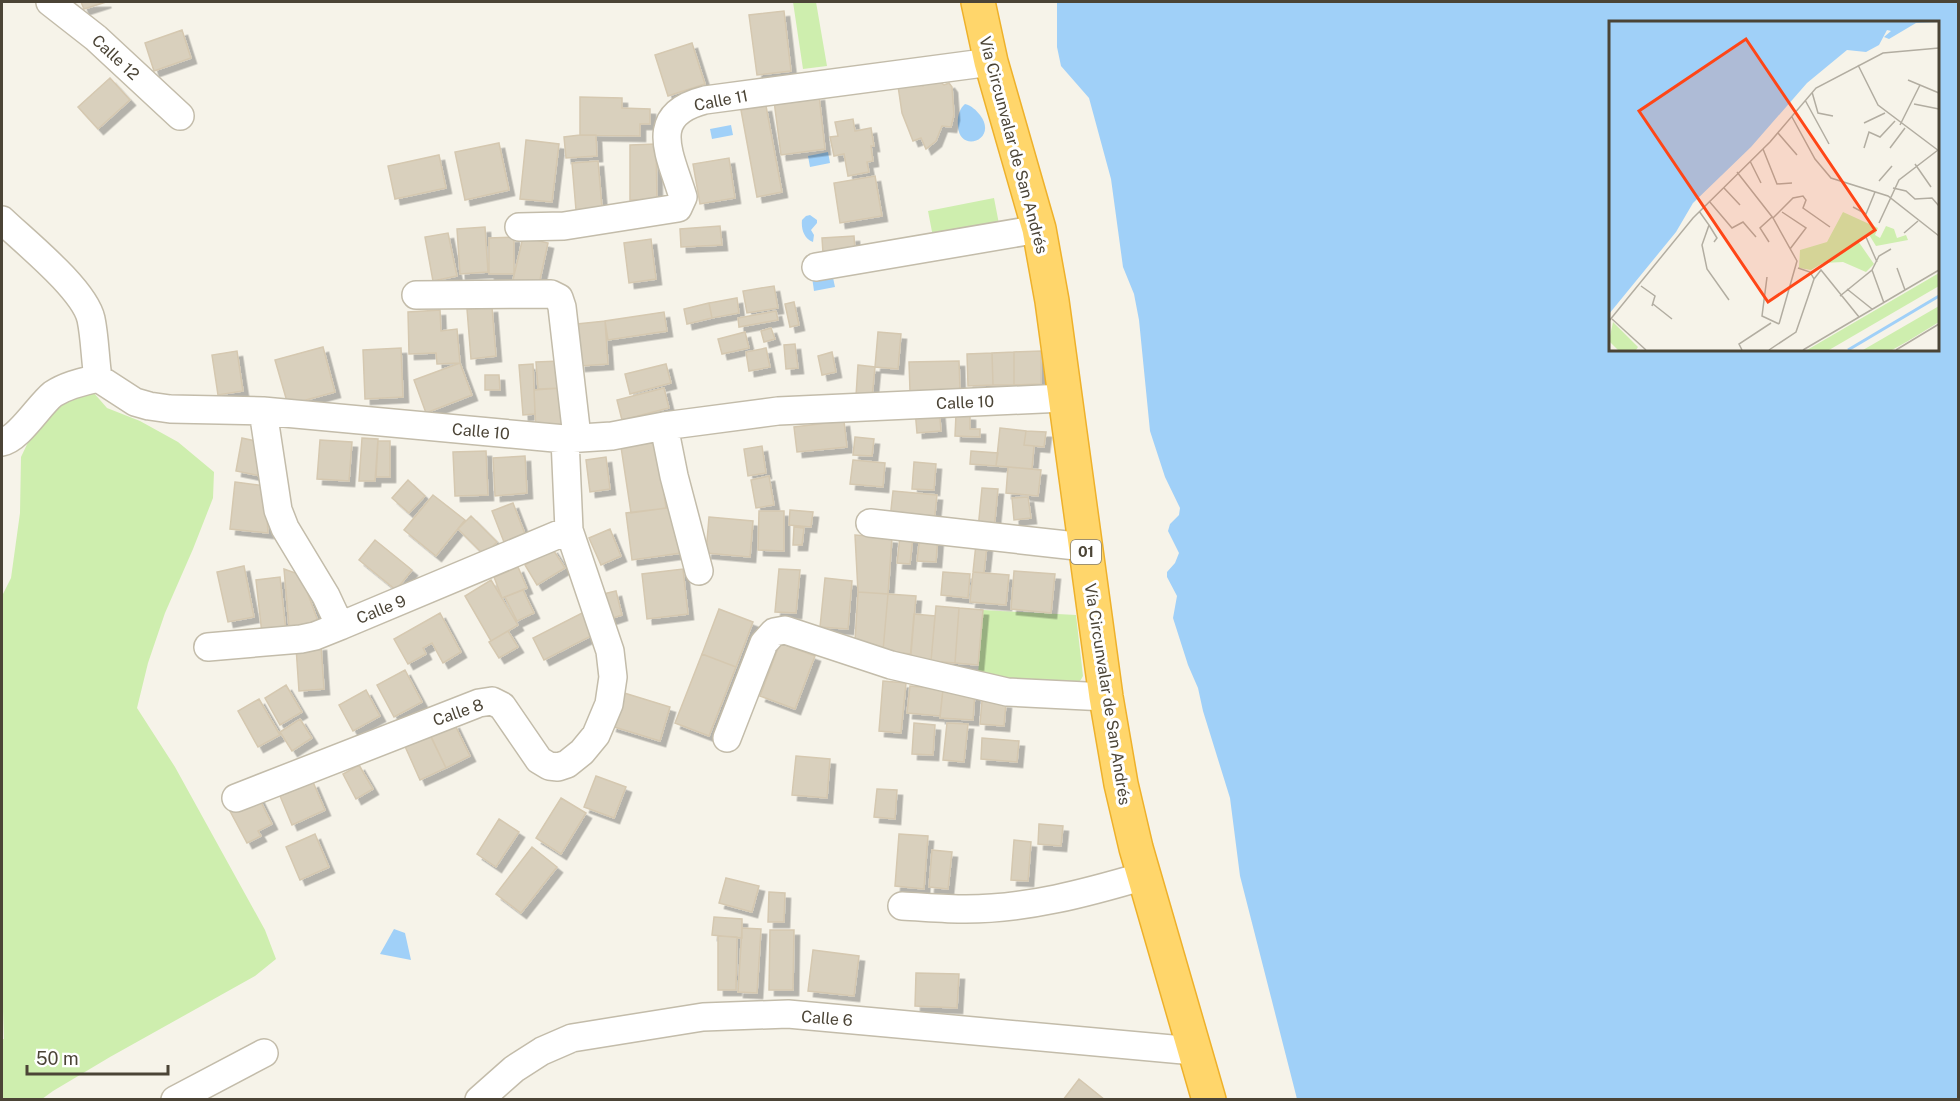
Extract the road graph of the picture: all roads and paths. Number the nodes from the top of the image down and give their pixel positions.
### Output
1 (50, 2) edge
2 (978, 2) edge
3 (991, 62) junction
4 (180, 116) dead end
5 (2, 220) edge
6 (519, 227) dead end
7 (1039, 229) junction
8 (816, 267) dead end
9 (416, 295) dead end
10 (98, 378) junction
11 (1064, 398) junction
12 (263, 411) junction
13 (664, 426) junction
14 (571, 438) junction
15 (3, 442) edge
16 (870, 523) dead end
17 (569, 530) junction
18 (1085, 547) junction
19 (699, 571) dead end
20 (340, 626) junction
21 (208, 647) dead end
22 (1106, 697) junction
23 (727, 738) dead end
24 (236, 798) dead end
25 (1144, 876) junction
26 (902, 906) dead end
27 (1194, 1051) junction
28 (264, 1053) dead end
29 (175, 1100) edge
30 (479, 1100) edge
31 (1209, 1100) edge

1 - 4 street, Calle 12
2 - 3 highway, Vía Circunvalar de San Andrés / 01
3 - 6 street, Calle 11
3 - 7 highway, Vía Circunvalar de San Andrés / 01
5 - 10 street
7 - 8 street
7 - 11 highway, Vía Circunvalar de San Andrés / 01
9 - 14 street, Calle 8
10 - 12 street, Calle 10
10 - 15 street
11 - 13 street, Calle 10
11 - 18 highway, Vía Circunvalar de San Andrés / 01
12 - 14 street, Calle 10
12 - 20 street, Calle 9
13 - 14 street, Calle 10
13 - 19 street
14 - 17 street, Calle 8
16 - 18 street
17 - 20 street, Calle 9
17 - 24 street, Calle 8
18 - 22 highway, Vía Circunvalar de San Andrés / 01
20 - 21 street
22 - 23 street
22 - 25 highway, Vía Circunvalar de San Andrés / 01
25 - 26 street
25 - 27 highway, Vía Circunvalar de San Andrés / 01
27 - 30 street, Calle 6
27 - 31 highway, Vía Circunvalar de San Andrés / 01
28 - 29 street

